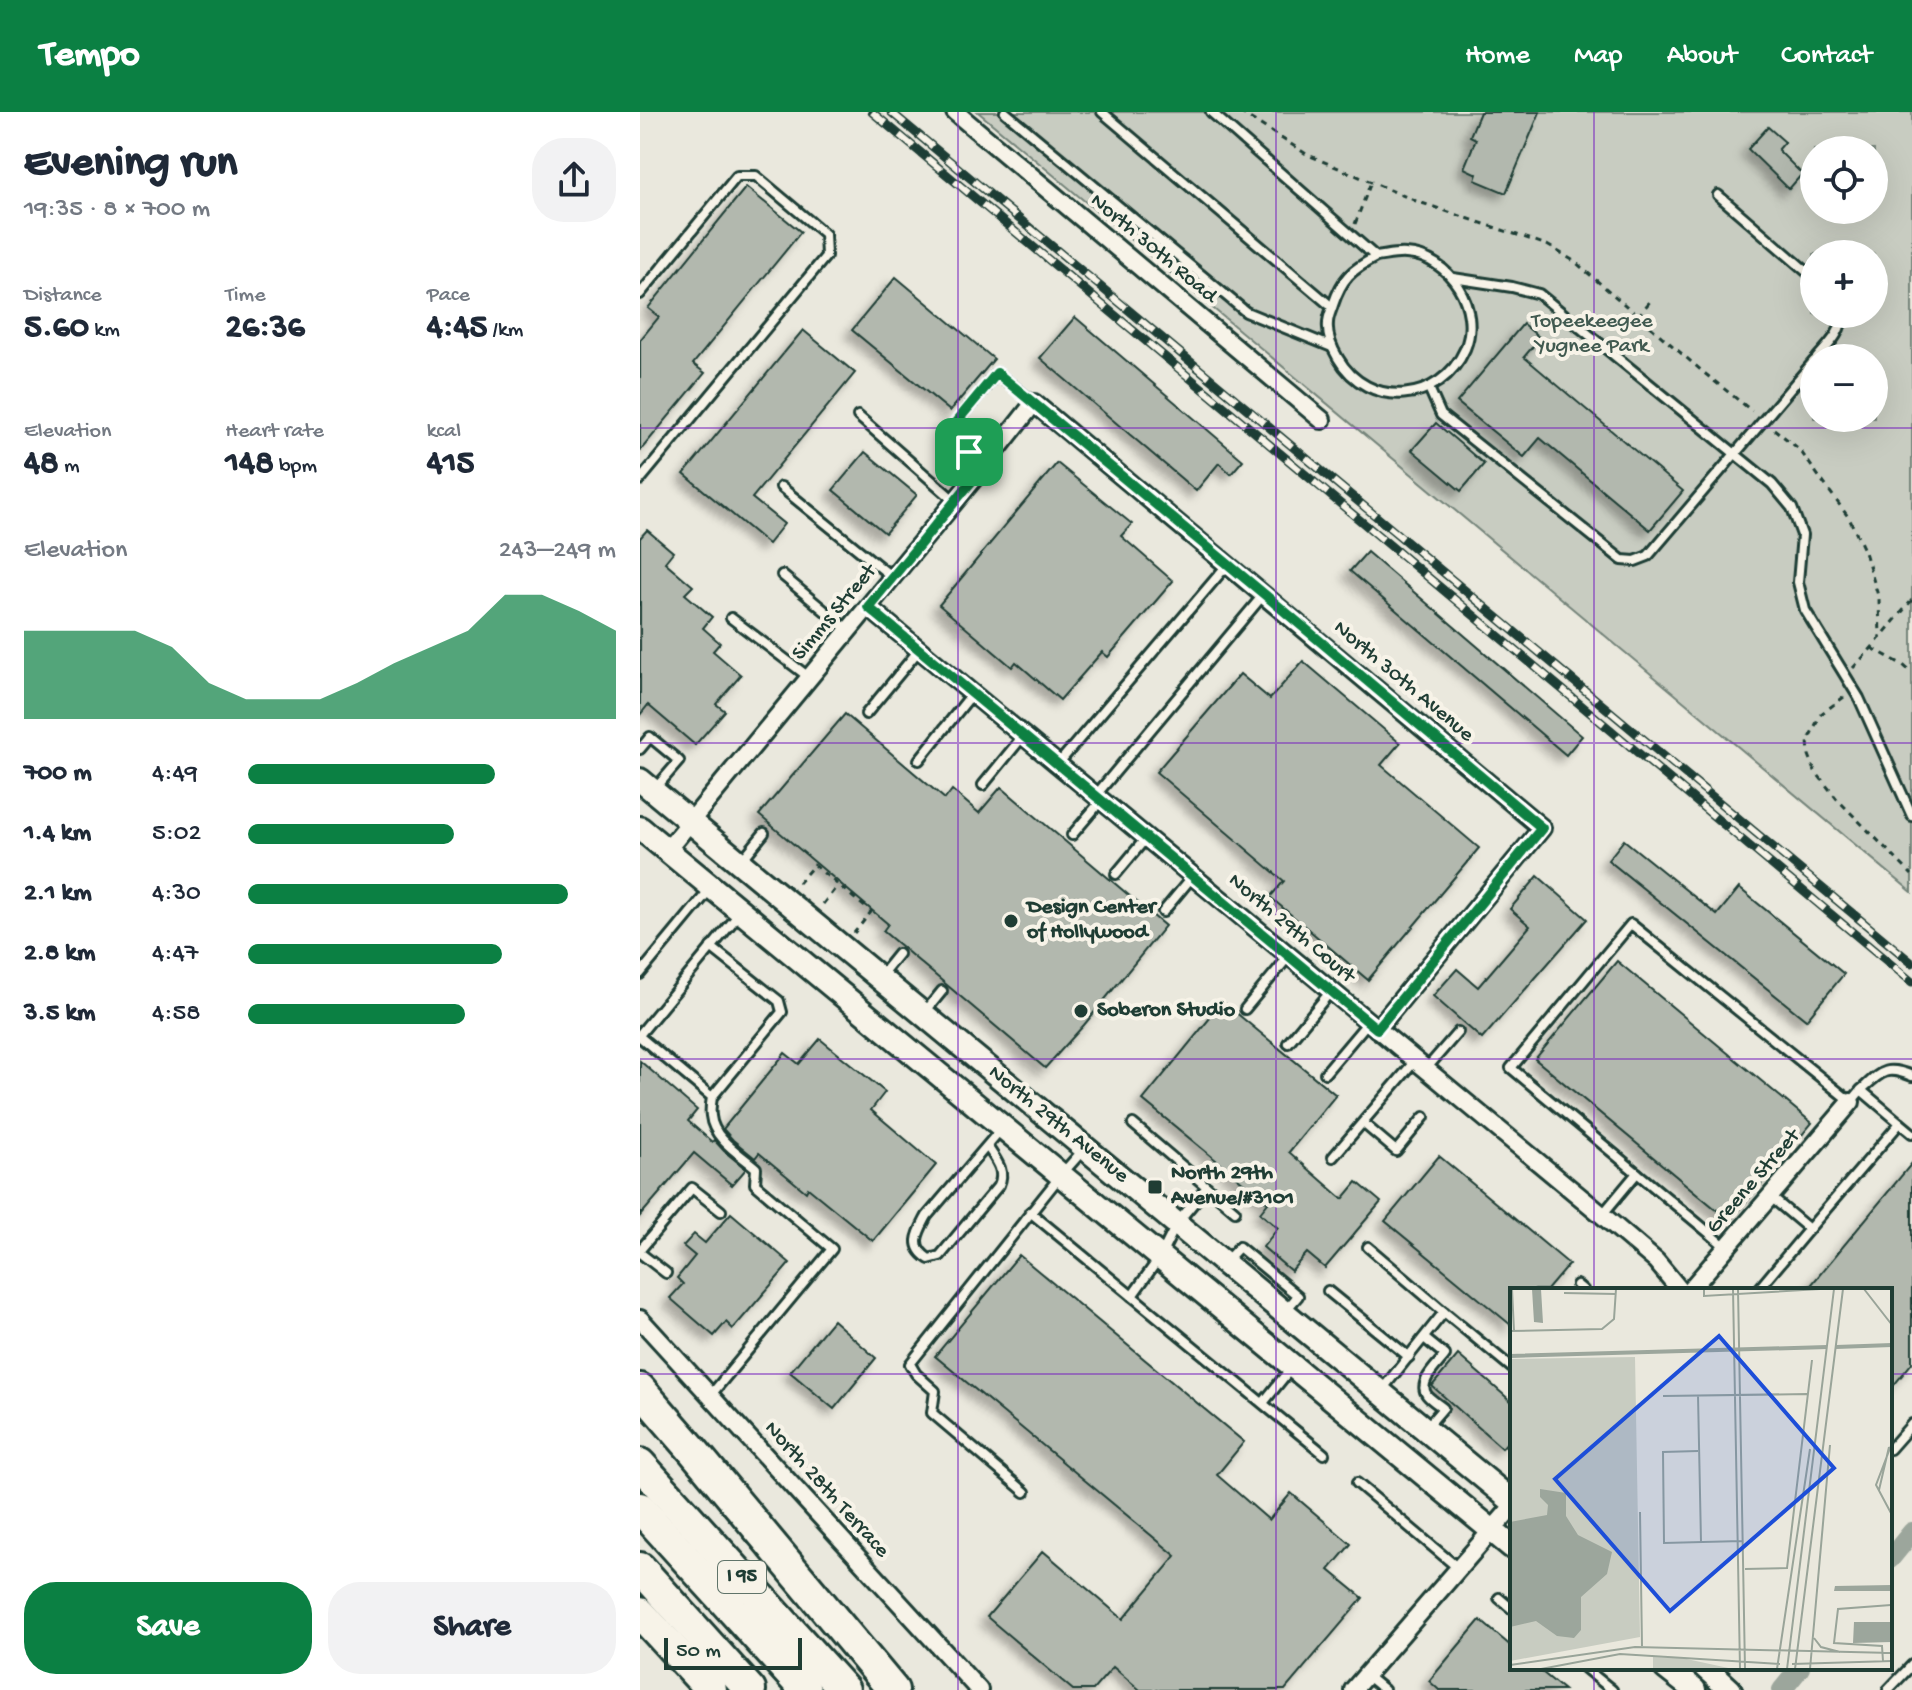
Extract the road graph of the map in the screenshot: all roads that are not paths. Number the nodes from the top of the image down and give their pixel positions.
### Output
1 (955, 112) edge
2 (1005, 112) edge
3 (1102, 112) edge
4 (1211, 112) edge
5 (1718, 195) dead end
6 (1376, 257) junction
7 (1800, 266) edge
8 (1453, 278) junction
9 (640, 294) edge
10 (1332, 307) junction
11 (1332, 347) junction
12 (1800, 377) edge
13 (1429, 388) junction
14 (1034, 403) junction
15 (858, 416) dead end
16 (1322, 420) dead end
17 (1734, 453) junction
18 (985, 465) junction
19 (640, 480) edge
20 (781, 487) dead end
21 (955, 502) junction
22 (1228, 564) junction
23 (782, 575) dead end
24 (893, 577) junction
25 (1264, 594) junction
26 (868, 607) junction
27 (731, 618) dead end
28 (849, 631) junction
29 (919, 649) junction
30 (810, 678) junction
31 (973, 693) junction
32 (866, 714) dead end
33 (1024, 735) junction
34 (640, 749) edge
35 (919, 760) dead end
36 (1058, 764) junction
37 (647, 785) edge
38 (983, 785) dead end
39 (1099, 798) junction
40 (1912, 816) edge
41 (691, 822) junction
42 (640, 828) edge
43 (764, 833) dead end
44 (1072, 835) dead end
45 (1147, 838) junction
46 (667, 850) junction
47 (740, 862) junction
48 (1116, 874) dead end
49 (1193, 876) junction
50 (712, 888) junction
51 (741, 911) junction
52 (1163, 912) dead end
53 (711, 947) junction
54 (898, 954) dead end
55 (1289, 956) junction
56 (640, 974) edge
57 (878, 977) junction
58 (942, 991) dead end
59 (1331, 991) junction
60 (1245, 1009) dead end
61 (923, 1014) junction
62 (1372, 1026) junction
63 (1458, 1032) dead end
64 (640, 1035) edge
65 (1288, 1043) dead end
66 (1420, 1065) junction
67 (1325, 1073) dead end
68 (1912, 1076) edge
69 (1856, 1096) junction
70 (712, 1097) junction
71 (1424, 1117) dead end
72 (1363, 1123) junction
73 (1900, 1123) junction
74 (1133, 1124) dead end
75 (1003, 1127) junction
76 (1912, 1133) edge
77 (987, 1146) junction
78 (1085, 1147) junction
79 (1333, 1157) dead end
80 (1637, 1173) junction
81 (1061, 1175) junction
82 (1207, 1187) junction
83 (1770, 1196) junction
84 (721, 1211) dead end
85 (1235, 1211) dead end
86 (1030, 1212) junction
87 (1602, 1215) junction
88 (1177, 1223) junction
89 (1809, 1229) junction
90 (1368, 1247) dead end
91 (1727, 1247) junction
92 (640, 1252) edge
93 (1160, 1257) junction
94 (666, 1273) dead end
95 (1678, 1288) edge
96 (1692, 1288) edge
97 (1760, 1288) edge
98 (1328, 1291) dead end
99 (1132, 1296) junction
100 (1444, 1312) junction
101 (640, 1319) edge
102 (1424, 1338) junction
103 (1409, 1357) junction
104 (1510, 1366) edge
105 (1293, 1367) junction
106 (640, 1389) edge
107 (1381, 1392) junction
108 (710, 1396) junction
109 (1263, 1403) junction
110 (1912, 1424) edge
111 (1425, 1429) junction
112 (1892, 1447) edge
113 (1324, 1454) dead end
114 (640, 1464) edge
115 (1357, 1483) dead end
116 (1025, 1492) dead end
117 (1510, 1502) edge
118 (1510, 1507) edge
119 (640, 1508) edge
120 (1492, 1531) junction
121 (1510, 1545) edge
122 (640, 1568) edge
123 (1459, 1568) junction
124 (1499, 1598) dead end
125 (1510, 1607) edge
126 (640, 1613) edge
127 (640, 1642) edge
128 (1912, 1665) edge
129 (1587, 1670) edge
130 (1668, 1670) edge
131 (1703, 1670) edge
132 (1707, 1670) edge
133 (1366, 1675) junction
134 (1689, 1688) edge
135 (689, 1690) edge
136 (711, 1690) edge
137 (750, 1690) edge
138 (805, 1690) edge
139 (844, 1690) edge
140 (893, 1690) edge
141 (979, 1690) edge
142 (1353, 1690) edge
143 (1384, 1690) edge
144 (1612, 1690) edge
145 (1730, 1690) edge
146 (1888, 1690) edge

1 - 16 street, North 30th Road
2 - 11 lane
3 - 10 lane
4 - 6 lane
5 - 7 lane
6 - 8 lane
6 - 10 lane
8 - 13 lane
8 - 17 lane
9 - 19 lane
10 - 11 lane
11 - 13 lane
12 - 17 lane
13 - 17 lane
14 - 18 street, Simms Street
14 - 18 lane
14 - 22 street, North 30th Avenue
15 - 21 lane
17 - 40 lane
18 - 21 street, Simms Street
20 - 24 lane
21 - 24 street, Simms Street
22 - 25 street, North 30th Avenue
22 - 36 lane
23 - 28 lane
24 - 26 street, Simms Street
25 - 39 lane
25 - 62 street, North 30th Avenue
26 - 28 street, Simms Street
26 - 29 street, North 29th Court
27 - 30 lane
28 - 30 street, Simms Street
29 - 31 street, North 29th Court
29 - 32 lane
30 - 41 street, Simms Street
31 - 33 street, North 29th Court
31 - 35 lane
33 - 36 street, North 29th Court
33 - 38 lane
34 - 37 lane
36 - 39 street, North 29th Court
37 - 41 street, North 29th Avenue
39 - 44 lane
39 - 45 street, North 29th Court
41 - 46 street, Simms Street
41 - 47 street, North 29th Avenue
42 - 46 street, North 29th Avenue
43 - 47 lane
45 - 48 lane
45 - 49 street, North 29th Court
46 - 50 street, North 29th Avenue
47 - 57 street, North 29th Avenue
49 - 52 lane
49 - 55 street, North 29th Court
50 - 51 street, North 29th Avenue
50 - 56 lane
51 - 53 lane
51 - 75 street, North 29th Avenue
53 - 64 lane
53 - 70 lane
54 - 57 lane
55 - 59 street, North 29th Court
55 - 60 lane
57 - 61 street, North 29th Avenue
58 - 61 lane
59 - 62 street, North 29th Court
59 - 65 lane
61 - 78 street, North 29th Avenue
62 - 66 street, North 29th Court
62 - 67 lane
63 - 66 lane
64 - 70 lane
66 - 72 lane
66 - 87 street, North 29th Court
68 - 69 lane
69 - 73 lane
69 - 80 lane
69 - 83 street, Greene Street
70 - 108 lane
71 - 72 lane
72 - 79 lane
73 - 76 lane
73 - 89 lane
74 - 82 lane
75 - 77 lane
75 - 81 street, North 29th Avenue
77 - 77 lane
78 - 81 lane
78 - 88 street, North 29th Avenue
80 - 87 lane
80 - 91 lane
81 - 86 lane
81 - 93 street, North 29th Avenue
82 - 85 lane
82 - 88 lane
83 - 89 lane
83 - 91 street, Greene Street
84 - 92 lane
86 - 99 lane
86 - 116 lane
87 - 95 street, North 29th Court
88 - 93 lane
88 - 107 street, North 29th Avenue
89 - 97 lane
90 - 100 lane
91 - 96 street, Greene Street
92 - 94 lane
93 - 99 lane
93 - 105 street, North 29th Avenue
98 - 103 lane
99 - 109 lane
100 - 102 lane
100 - 104 lane
101 - 108 street, North 28th Terrace
102 - 103 lane
102 - 111 lane
103 - 107 lane
105 - 109 lane
105 - 120 street, North 29th Avenue
106 - 140 highway
107 - 111 street, North 29th Avenue
108 - 141 street, North 28th Terrace
109 - 113 lane
110 - 112 lane
111 - 117 street, North 29th Avenue
114 - 139 highway, I 95
115 - 123 lane
118 - 120 street
119 - 138 highway
120 - 121 street, North 29th Avenue
120 - 123 street
122 - 137 highway
123 - 133 street
124 - 125 lane
126 - 136 highway
127 - 135 highway
128 - 146 lane
129 - 144 lane
130 - 134 street
131 - 134 lane
132 - 145 street
133 - 142 street
133 - 143 lane

